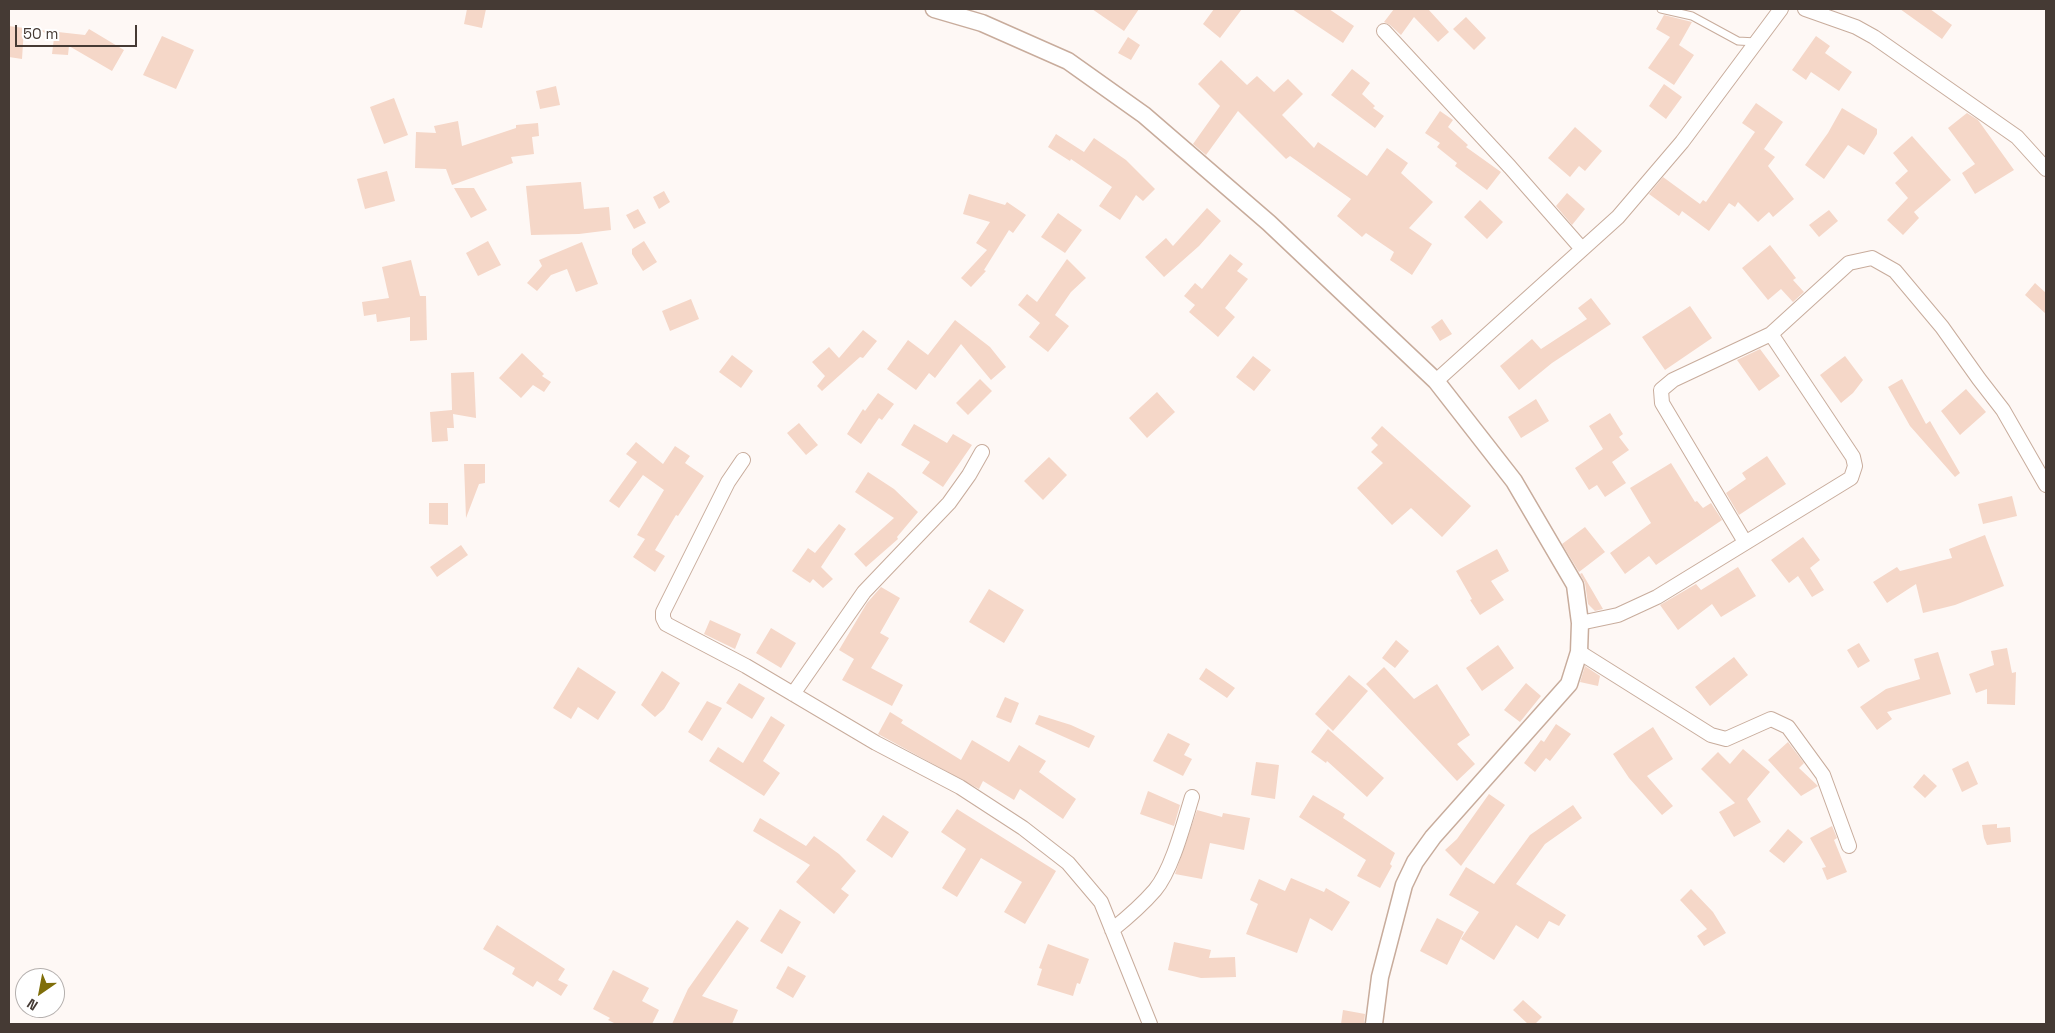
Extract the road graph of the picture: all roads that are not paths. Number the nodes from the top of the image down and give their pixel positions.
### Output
1 (934, 9) edge
2 (1661, 9) edge
3 (1781, 9) edge
4 (1805, 9) edge
5 (1384, 31) dead end
6 (1756, 42) junction
7 (2046, 169) edge
8 (1582, 249) junction
9 (1771, 334) junction
10 (1436, 381) junction
11 (982, 452) dead end
12 (743, 460) dead end
13 (2046, 486) edge
14 (1745, 542) junction
15 (1580, 623) junction
16 (1580, 652) junction
17 (793, 694) junction
18 (1192, 797) dead end
19 (1849, 846) dead end
20 (1112, 930) junction
21 (1150, 1024) edge
22 (1374, 1024) edge

1 - 10 street
2 - 6 lane
3 - 6 street
4 - 7 street
5 - 8 street
6 - 8 street
8 - 10 street
9 - 13 street
9 - 14 street
9 - 14 street
10 - 15 street
11 - 17 street
12 - 17 street
14 - 15 street
15 - 16 street
16 - 19 street
16 - 22 street
17 - 20 street
18 - 20 street
20 - 21 street

